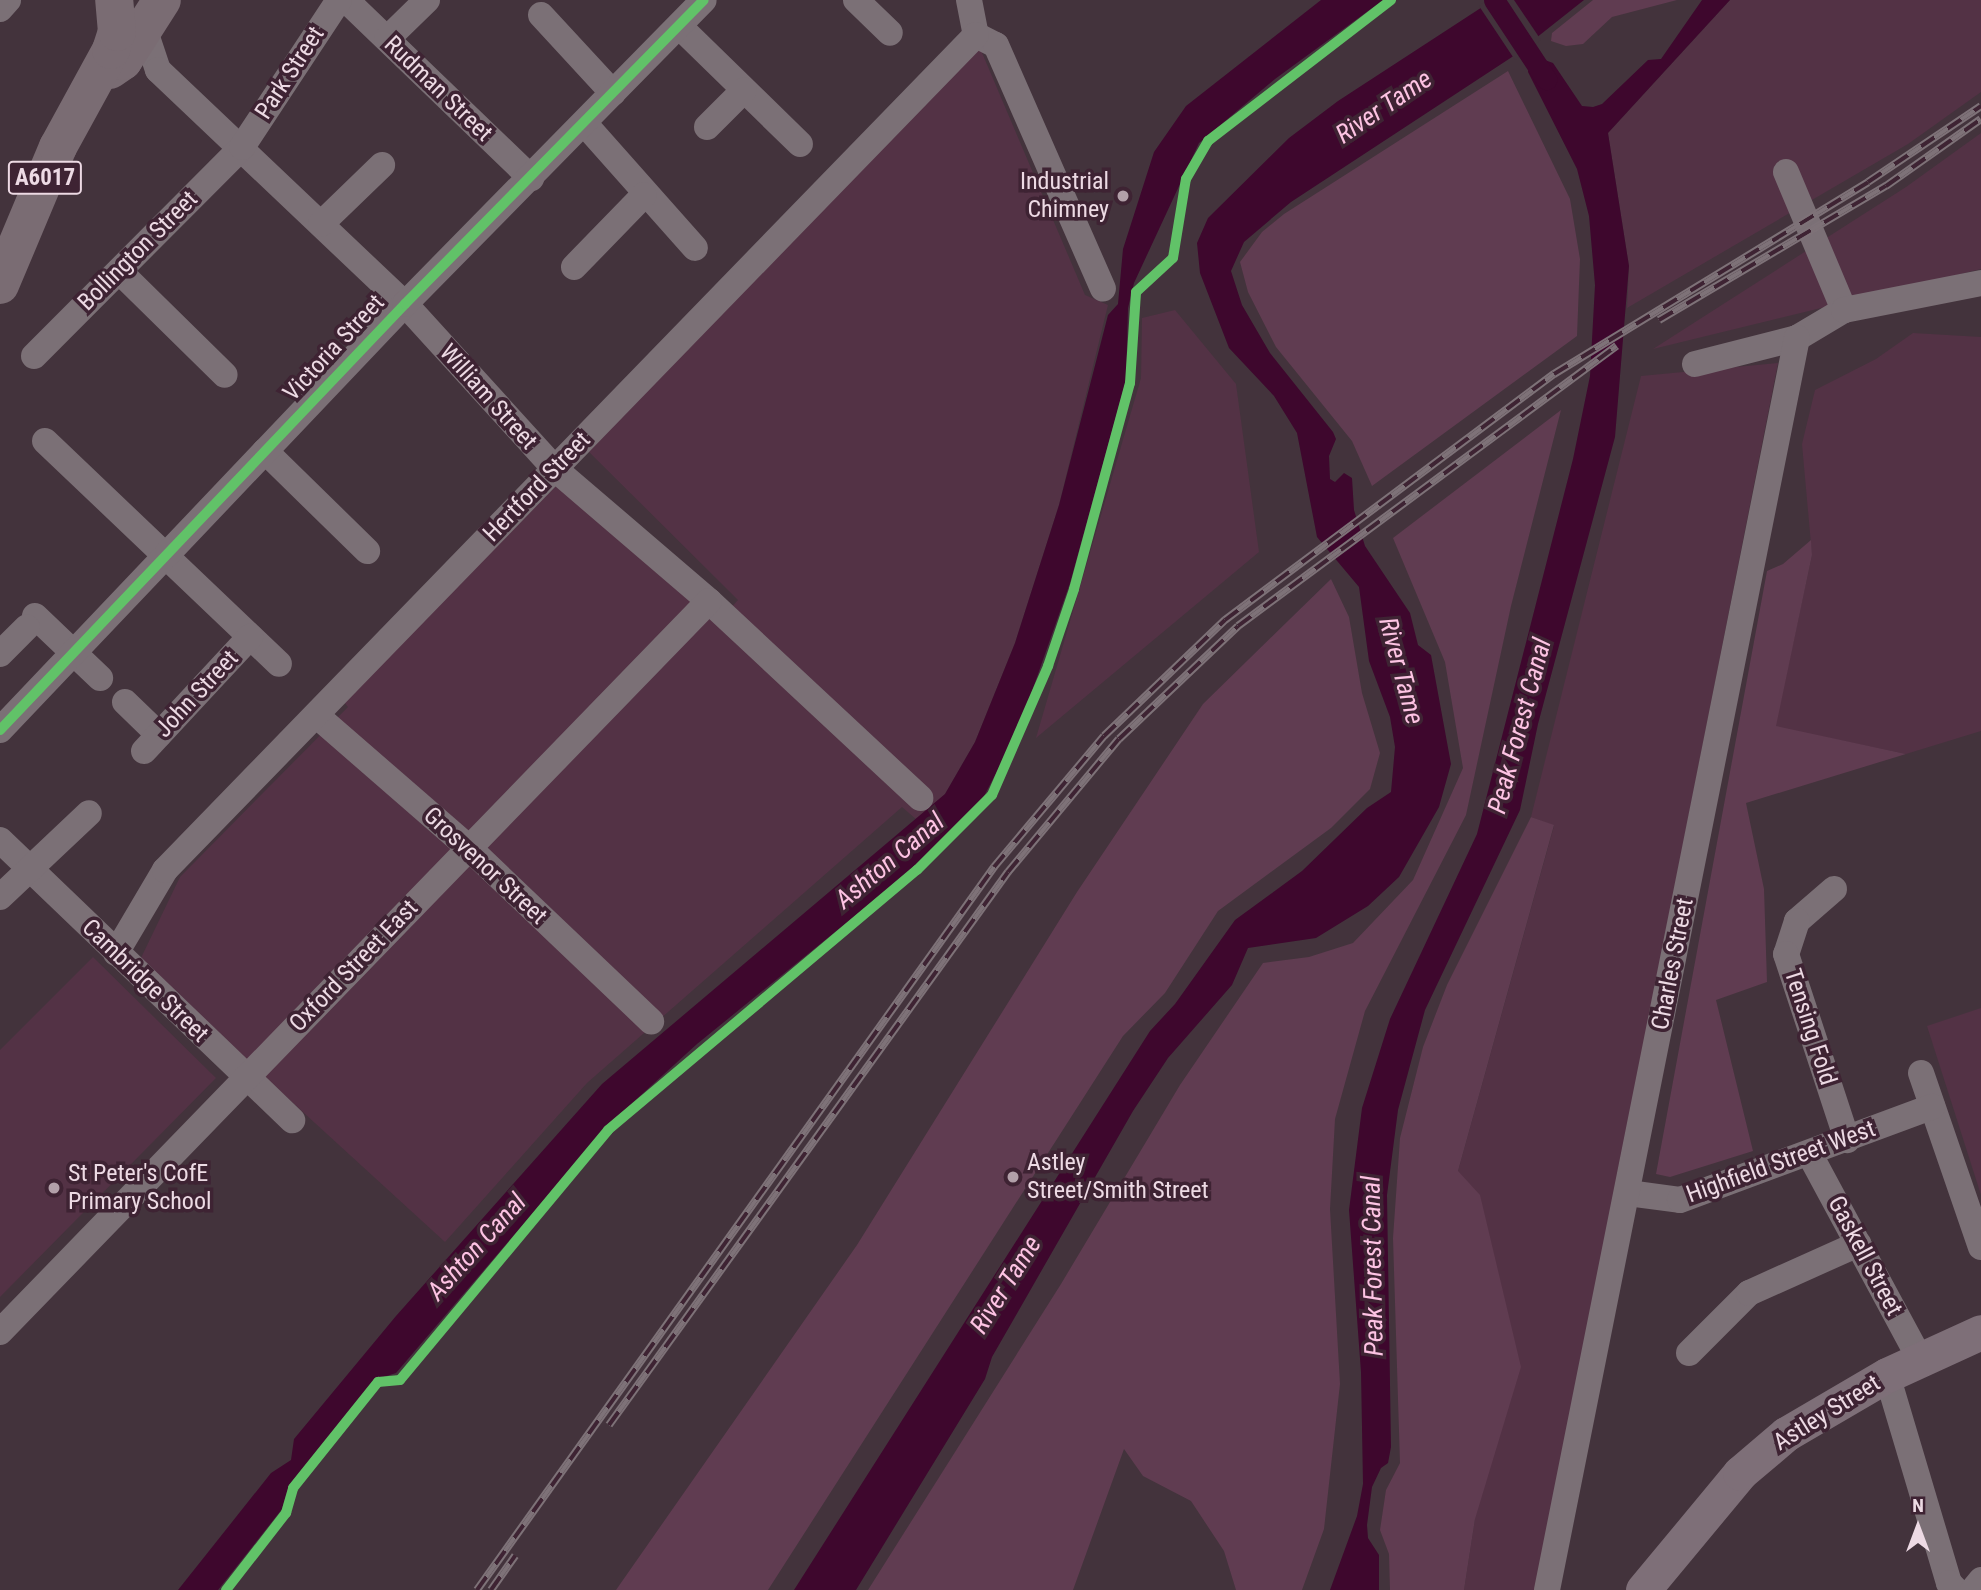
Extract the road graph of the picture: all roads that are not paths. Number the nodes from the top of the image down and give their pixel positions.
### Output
1 (8, 0) edge
2 (114, 0) edge
3 (339, 0) edge
4 (346, 0) edge
5 (427, 0) edge
6 (856, 0) edge
7 (970, 0) edge
8 (698, 2) edge
9 (0, 9) edge
10 (154, 15) edge
11 (541, 15) dead end
12 (679, 26) junction
13 (890, 33) dead end
14 (976, 35) junction
15 (387, 39) junction
16 (100, 76) junction
17 (744, 90) junction
18 (613, 93) junction
19 (584, 123) junction
20 (707, 127) dead end
21 (800, 144) dead end
22 (242, 147) junction
23 (382, 165) dead end
24 (1786, 172) dead end
25 (531, 178) junction
26 (644, 195) junction
27 (321, 223) junction
28 (695, 248) dead end
29 (574, 267) dead end
30 (119, 271) junction
31 (1981, 283) edge
32 (0, 285) edge
33 (1103, 289) dead end
34 (405, 304) junction
35 (1843, 310) junction
36 (1797, 338) junction
37 (34, 356) dead end
38 (1695, 364) dead end
39 (225, 375) dead end
40 (45, 441) dead end
41 (265, 451) junction
42 (555, 469) junction
43 (367, 551) dead end
44 (166, 557) junction
45 (709, 601) junction
46 (250, 637) junction
47 (74, 653) junction
48 (0, 654) edge
49 (279, 664) dead end
50 (100, 678) dead end
51 (125, 702) dead end
52 (316, 715) junction
53 (4, 716) edge
54 (920, 798) dead end
55 (89, 813) dead end
56 (0, 840) edge
57 (468, 847) junction
58 (28, 867) junction
59 (1833, 889) dead end
60 (0, 897) edge
61 (116, 953) junction
62 (652, 1021) dead end
63 (1920, 1073) dead end
64 (246, 1080) junction
65 (1932, 1107) junction
66 (292, 1120) dead end
67 (1847, 1140) junction
68 (1809, 1153) junction
69 (1628, 1193) junction
70 (1858, 1244) junction
71 (1981, 1247) edge
72 (0, 1332) edge
73 (1981, 1332) edge
74 (1689, 1353) dead end
75 (1920, 1359) junction
76 (1887, 1376) junction
77 (1981, 1580) edge
78 (1547, 1590) edge
79 (1643, 1590) edge
80 (1956, 1590) edge
81 (1973, 1590) edge

1 - 9 street
2 - 16 highway, A6017
3 - 22 street, Park Street
4 - 15 street, Rudman Street
5 - 15 street
6 - 13 street
7 - 14 street
8 - 12 street, Victoria Street
10 - 16 highway, A6017
10 - 22 street, William Street
11 - 18 street
12 - 17 street
12 - 18 street, Victoria Street
14 - 33 street
14 - 42 street, Hertford Street
15 - 25 street, Rudman Street
16 - 32 highway, A6017
17 - 20 street
17 - 21 street
18 - 19 street, Victoria Street
19 - 25 street, Victoria Street
19 - 26 street
22 - 27 street, William Street
22 - 30 street, Bollington Street
23 - 27 street
24 - 35 street
25 - 34 street, Victoria Street
26 - 28 street
26 - 29 street
27 - 34 street, William Street
30 - 37 street, Bollington Street
30 - 39 street
31 - 35 street
34 - 41 street, Victoria Street
34 - 42 street, William Street
35 - 36 street
36 - 38 street
36 - 69 street, Charles Street
40 - 44 street
41 - 43 street
41 - 44 street, Victoria Street
42 - 45 street, William Street
42 - 52 street, Hertford Street
44 - 46 street
44 - 47 street, Victoria Street
45 - 54 street, William Street
45 - 57 street, Oxford Street East
46 - 49 street
46 - 51 street, John Street
47 - 48 street
47 - 50 street
47 - 53 street, Victoria Street
52 - 57 street, Grosvenor Street
52 - 61 street, Hertford Street
55 - 58 street
56 - 58 street, Cambridge Street
57 - 62 street, Grosvenor Street
57 - 64 street, Oxford Street East
58 - 60 street
58 - 61 street, Cambridge Street
59 - 67 street, Tensing Fold
61 - 64 street, Cambridge Street
63 - 65 street
64 - 66 street, Cambridge Street
64 - 72 street, Oxford Street East
65 - 67 street, Highfield Street West
65 - 71 street
67 - 68 street, Highfield Street West
68 - 69 street, Highfield Street West
68 - 70 street, Gaskell Street
69 - 78 street, Charles Street
70 - 74 street
70 - 75 street, Gaskell Street
73 - 75 main road, Astley Street
75 - 76 main road, Astley Street
76 - 79 main road, Astley Street
76 - 80 street
77 - 81 street

